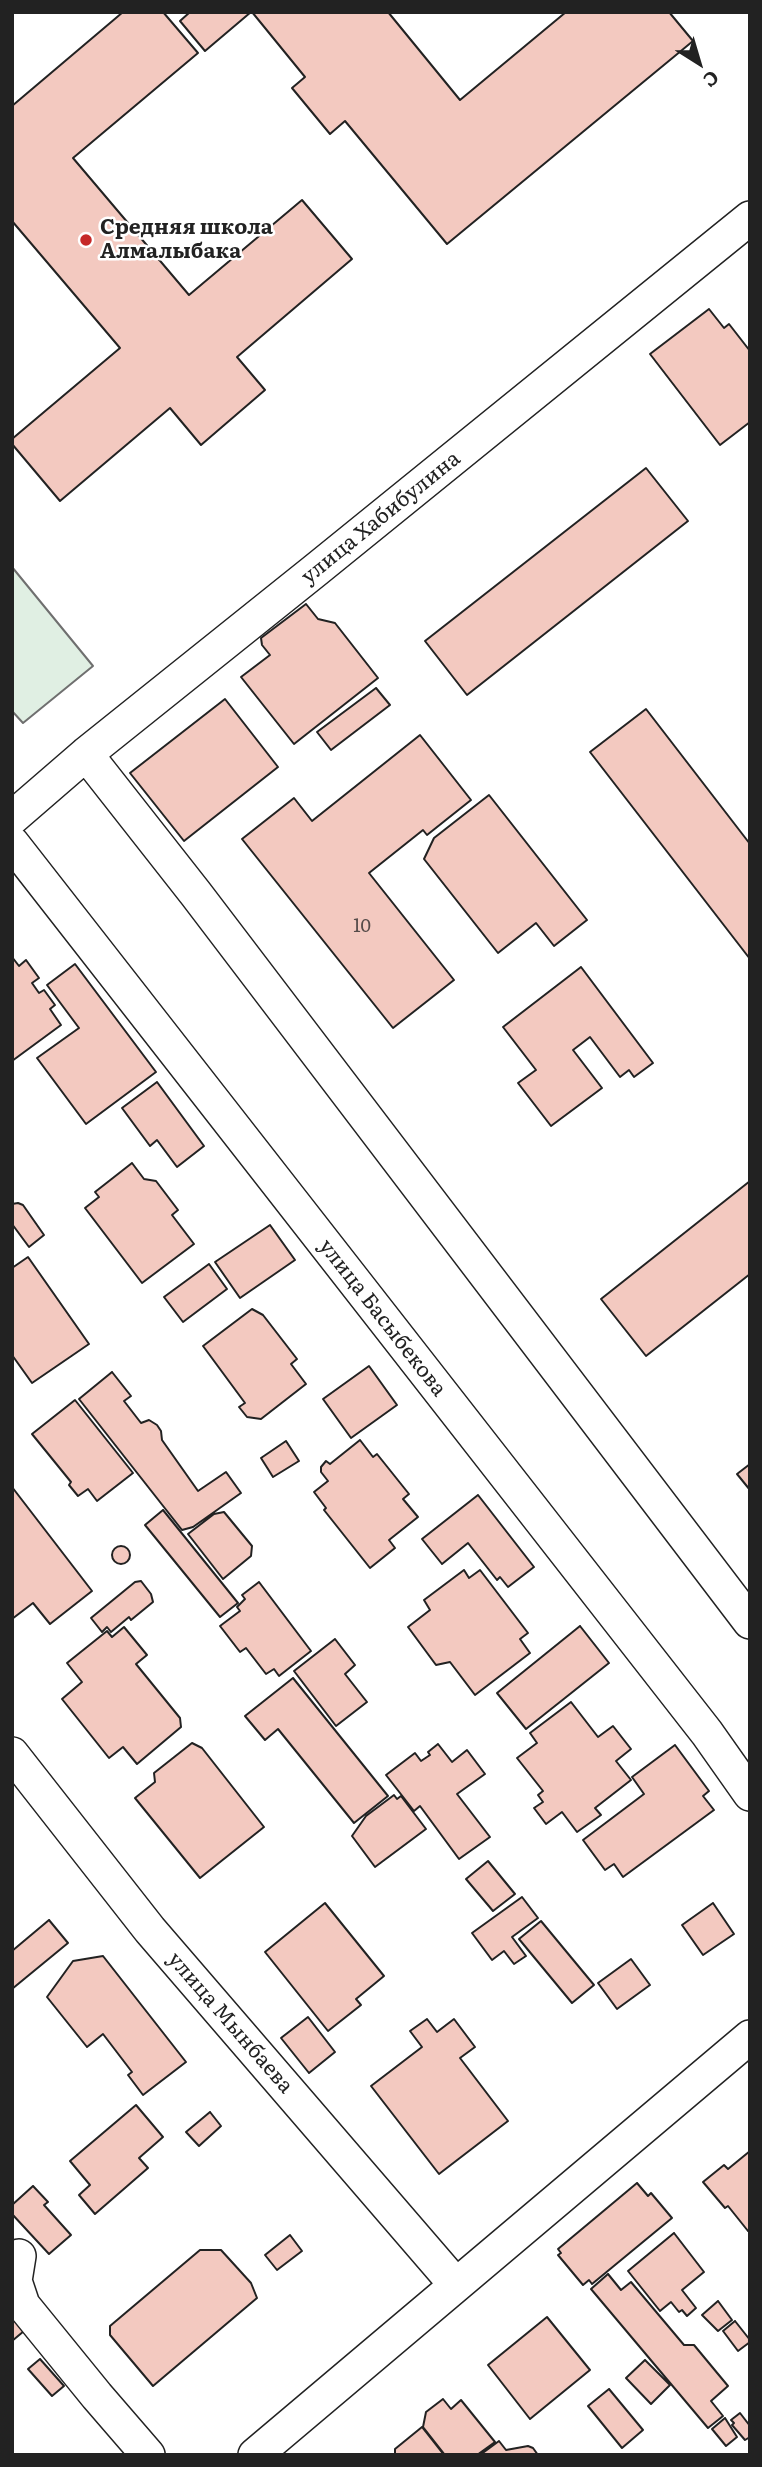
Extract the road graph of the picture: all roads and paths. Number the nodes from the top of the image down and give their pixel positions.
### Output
1 (750, 218) edge
2 (86, 754) junction
3 (12, 818) edge
4 (12, 844) edge
5 (750, 1622) edge
6 (12, 1754) edge
7 (750, 1794) edge
8 (750, 2037) edge
9 (19, 2256) dead end
10 (456, 2285) junction
11 (148, 2455) edge
12 (256, 2455) edge

1 - 2 street, улица Хабибулина
2 - 3 street, улица Хабибулина
2 - 5 street
4 - 7 street, улица Басыбекова
6 - 10 street, улица Мынбаева
8 - 10 street
9 - 11 street
10 - 12 street

